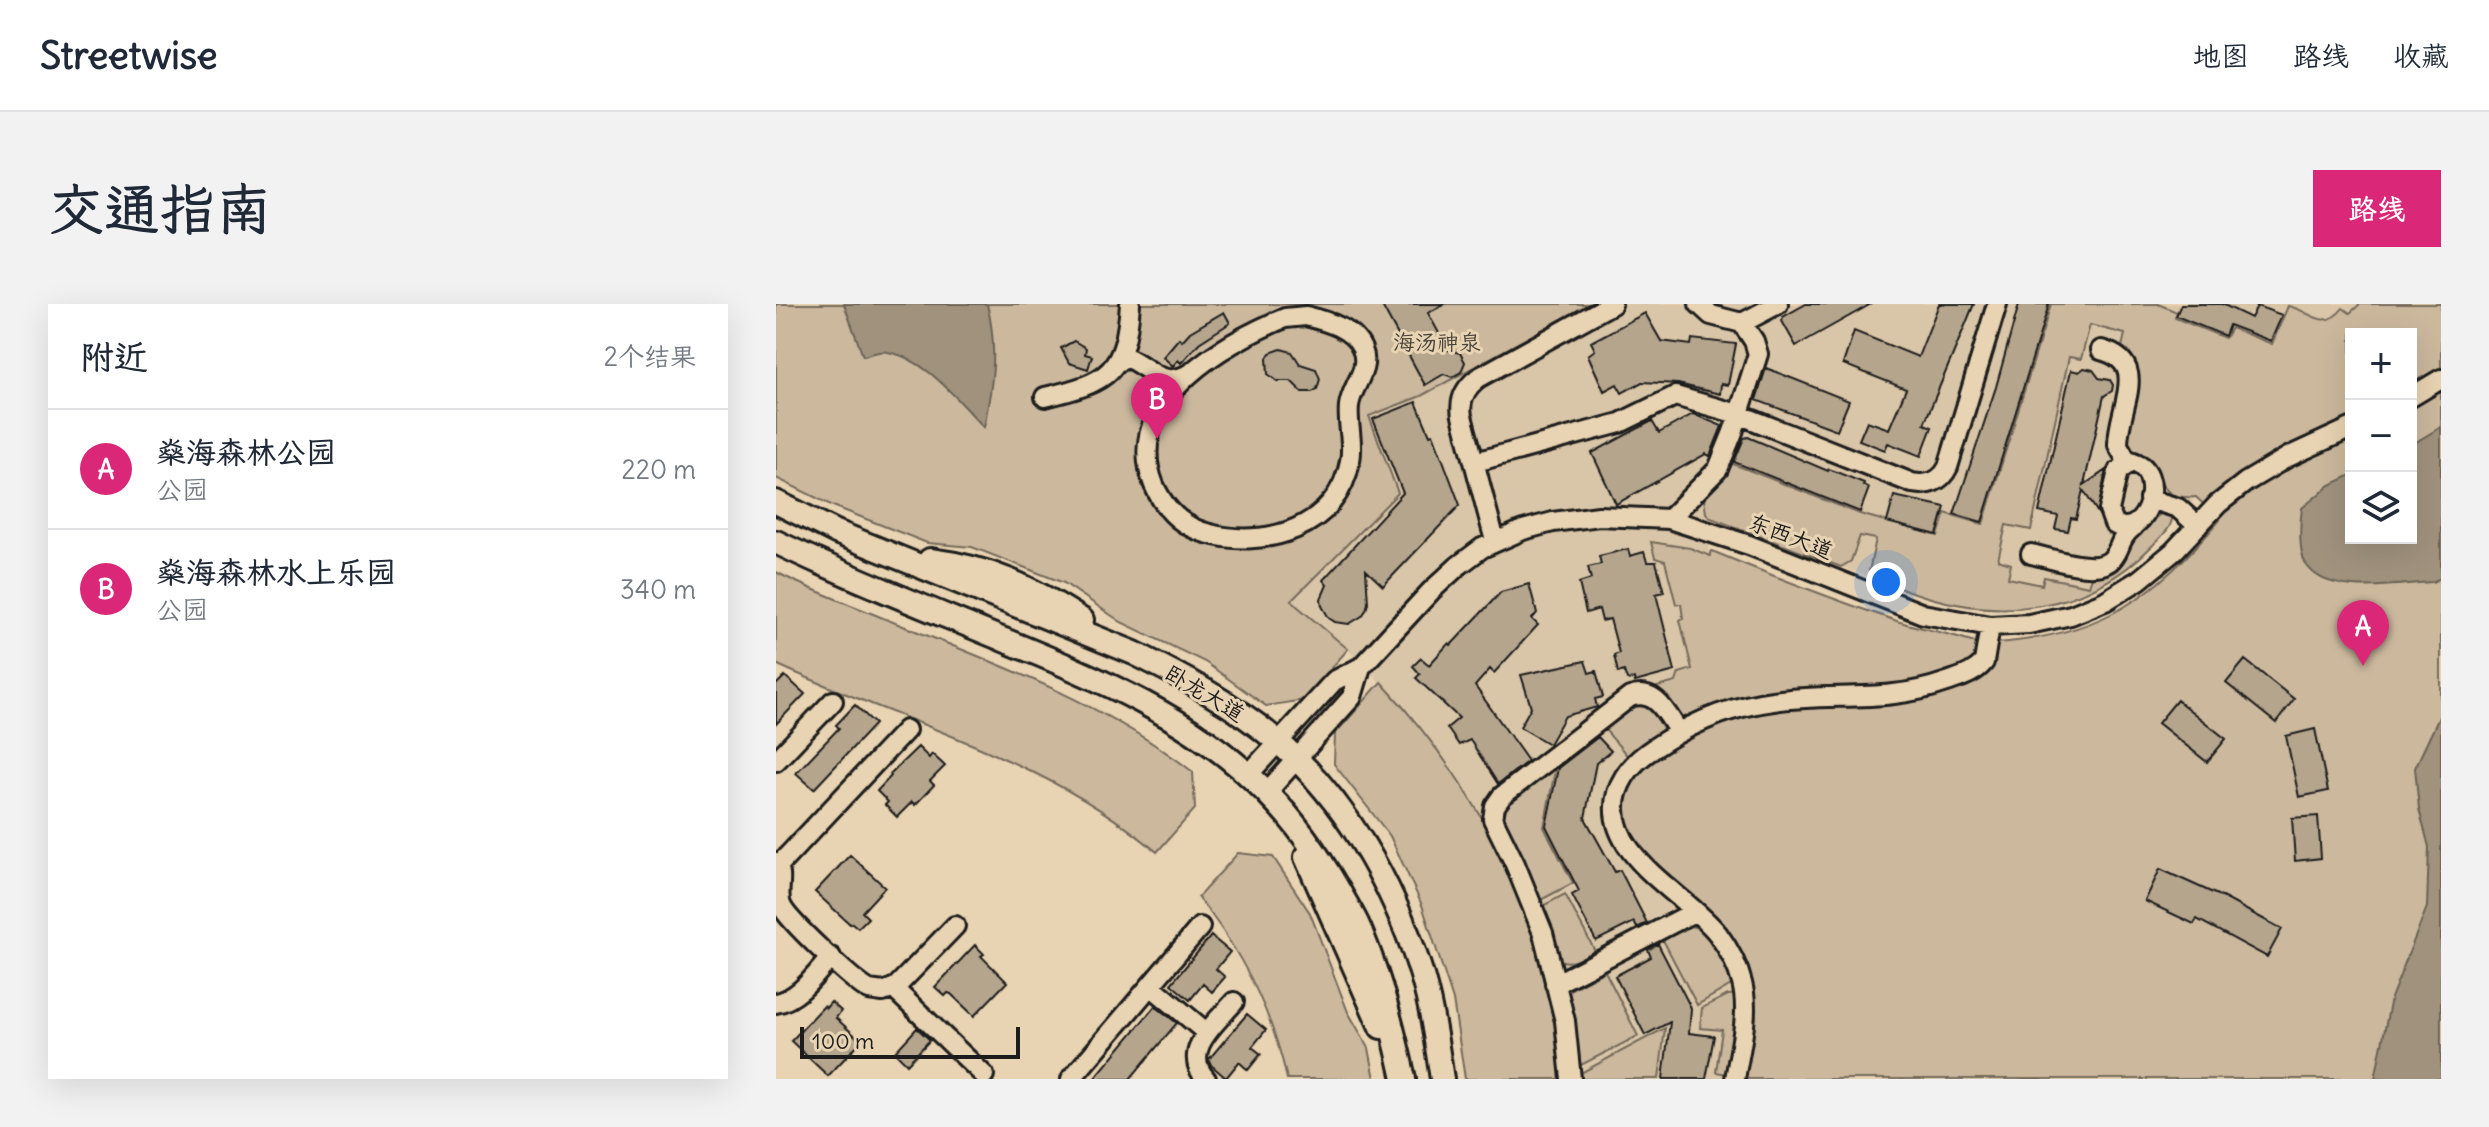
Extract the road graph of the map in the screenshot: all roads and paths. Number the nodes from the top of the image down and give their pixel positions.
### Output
1 (1130, 304) edge
2 (1612, 304) edge
3 (1699, 304) edge
4 (1778, 304) edge
5 (1997, 304) edge
6 (1742, 323) junction
7 (1127, 336) junction
8 (2101, 350) dead end
9 (1117, 362) junction
10 (1145, 368) junction
11 (1189, 374) junction
12 (2441, 379) edge
13 (2417, 393) edge
14 (1045, 397) dead end
15 (1157, 414) junction
16 (1738, 414) junction
17 (2345, 431) edge
18 (1475, 462) junction
19 (2136, 463) junction
20 (2149, 499) junction
21 (776, 502) edge
22 (1669, 519) junction
23 (2198, 526) junction
24 (2133, 527) junction
25 (1495, 541) junction
26 (776, 542) edge
27 (2031, 554) dead end
28 (1990, 626) junction
29 (1361, 667) junction
30 (833, 701) dead end
31 (906, 730) dead end
32 (1679, 732) junction
33 (1278, 742) junction
34 (1296, 758) junction
35 (776, 761) edge
36 (1248, 775) junction
37 (1267, 792) junction
38 (777, 864) edge
39 (779, 904) edge
40 (1694, 912) junction
41 (955, 926) dead end
42 (1200, 927) dead end
43 (831, 957) junction
44 (1555, 984) junction
45 (1151, 986) junction
46 (893, 988) junction
47 (1234, 1002) dead end
48 (776, 1003) edge
49 (1207, 1033) junction
50 (1402, 1073) edge
51 (984, 1075) dead end
52 (1071, 1079) edge
53 (1206, 1079) edge
54 (1442, 1079) edge
55 (1571, 1079) edge
56 (1735, 1079) edge

1 - 7 street
2 - 18 street
3 - 6 street
4 - 6 street
5 - 16 street
6 - 16 street
7 - 9 street
7 - 10 street
8 - 19 street
9 - 10 street
9 - 14 street
10 - 11 street
10 - 15 street
11 - 15 street
11 - 15 street
12 - 13 street
16 - 18 street
16 - 22 street
17 - 23 street, 东西大道
18 - 25 street
19 - 20 street
19 - 24 street
20 - 23 street
20 - 24 street
21 - 33 main road, 卧龙大道
22 - 25 street, 东西大道
22 - 28 street, 东西大道
23 - 28 street, 东西大道
24 - 27 street
25 - 29 street, 东西大道
26 - 36 main road, 卧龙大道
28 - 32 street
29 - 33 street
29 - 34 street, 东西大道
30 - 35 street
31 - 38 street
32 - 40 street
32 - 44 street
33 - 34 main road, 卧龙大道
33 - 36 street
34 - 37 street, 东西大道
34 - 54 main road, 卧龙大道
36 - 37 main road, 卧龙大道
37 - 50 main road, 卧龙大道
38 - 39 street
39 - 43 street
40 - 44 street
40 - 56 street
41 - 46 street
42 - 45 street
43 - 46 street
43 - 48 street
44 - 55 street
45 - 49 street
45 - 52 street
46 - 51 street
47 - 49 street
49 - 53 street

